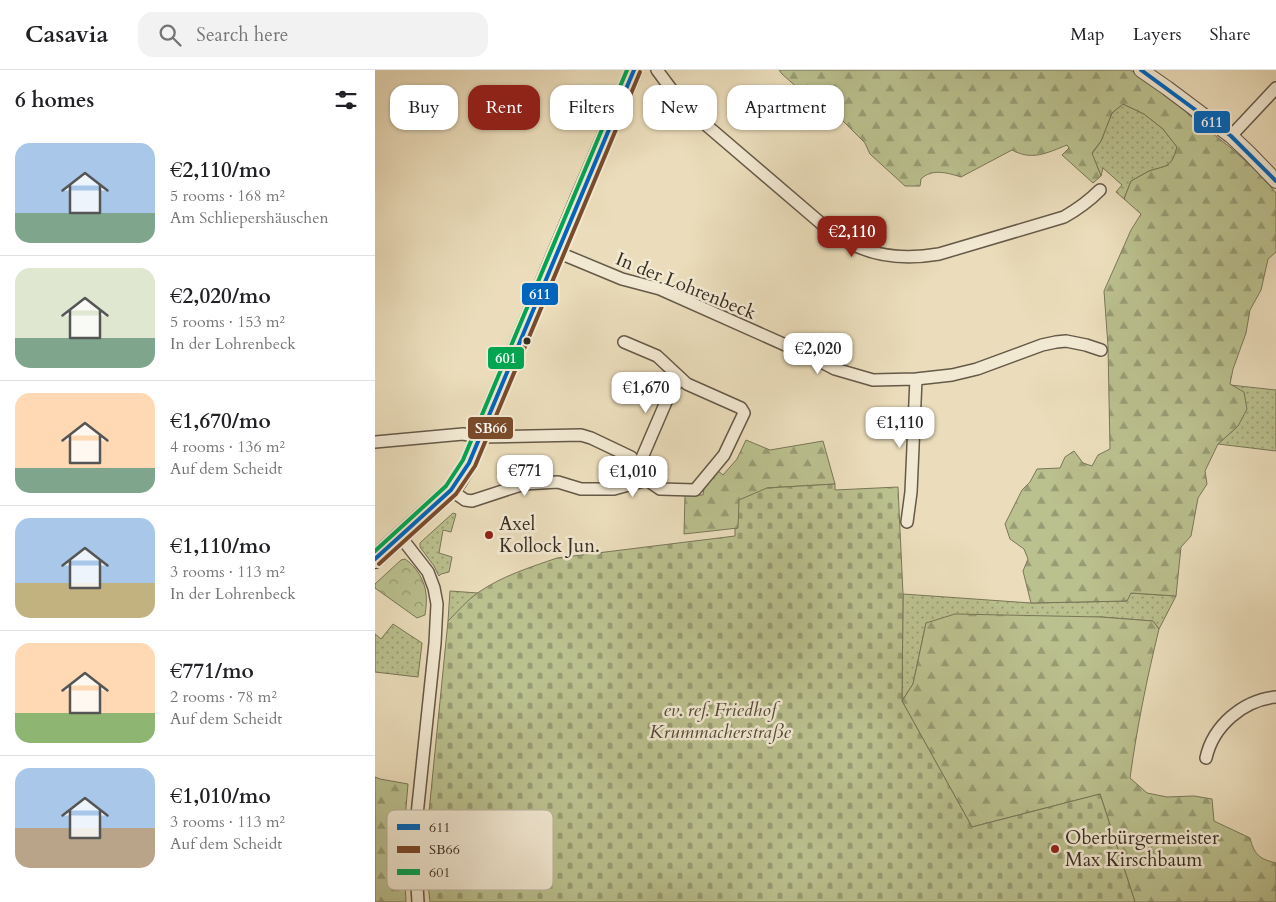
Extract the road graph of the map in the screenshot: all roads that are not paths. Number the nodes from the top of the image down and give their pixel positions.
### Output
1 (634, 70) edge
2 (657, 70) edge
3 (1141, 70) edge
4 (1276, 88) edge
5 (1231, 136) junction
6 (1276, 181) edge
7 (1100, 190) dead end
8 (557, 252) junction
9 (624, 342) dead end
10 (1101, 350) dead end
11 (681, 379) junction
12 (916, 379) junction
13 (480, 437) junction
14 (375, 442) edge
15 (638, 467) junction
16 (647, 480) junction
17 (451, 490) junction
18 (907, 522) dead end
19 (400, 536) junction
20 (375, 560) edge
21 (1276, 697) edge
22 (1205, 758) dead end
23 (418, 810) edge

1 - 8 main road
2 - 7 street
3 - 5 street
4 - 5 street
5 - 6 street
8 - 12 street, In der Lohrenbeck
8 - 13 main road
9 - 11 street
10 - 12 street, In der Lohrenbeck
11 - 15 street
11 - 16 street
12 - 18 street
13 - 14 street
13 - 15 street
13 - 17 main road
15 - 16 street
16 - 17 street
17 - 19 main road
19 - 20 main road
19 - 23 street
21 - 22 street

